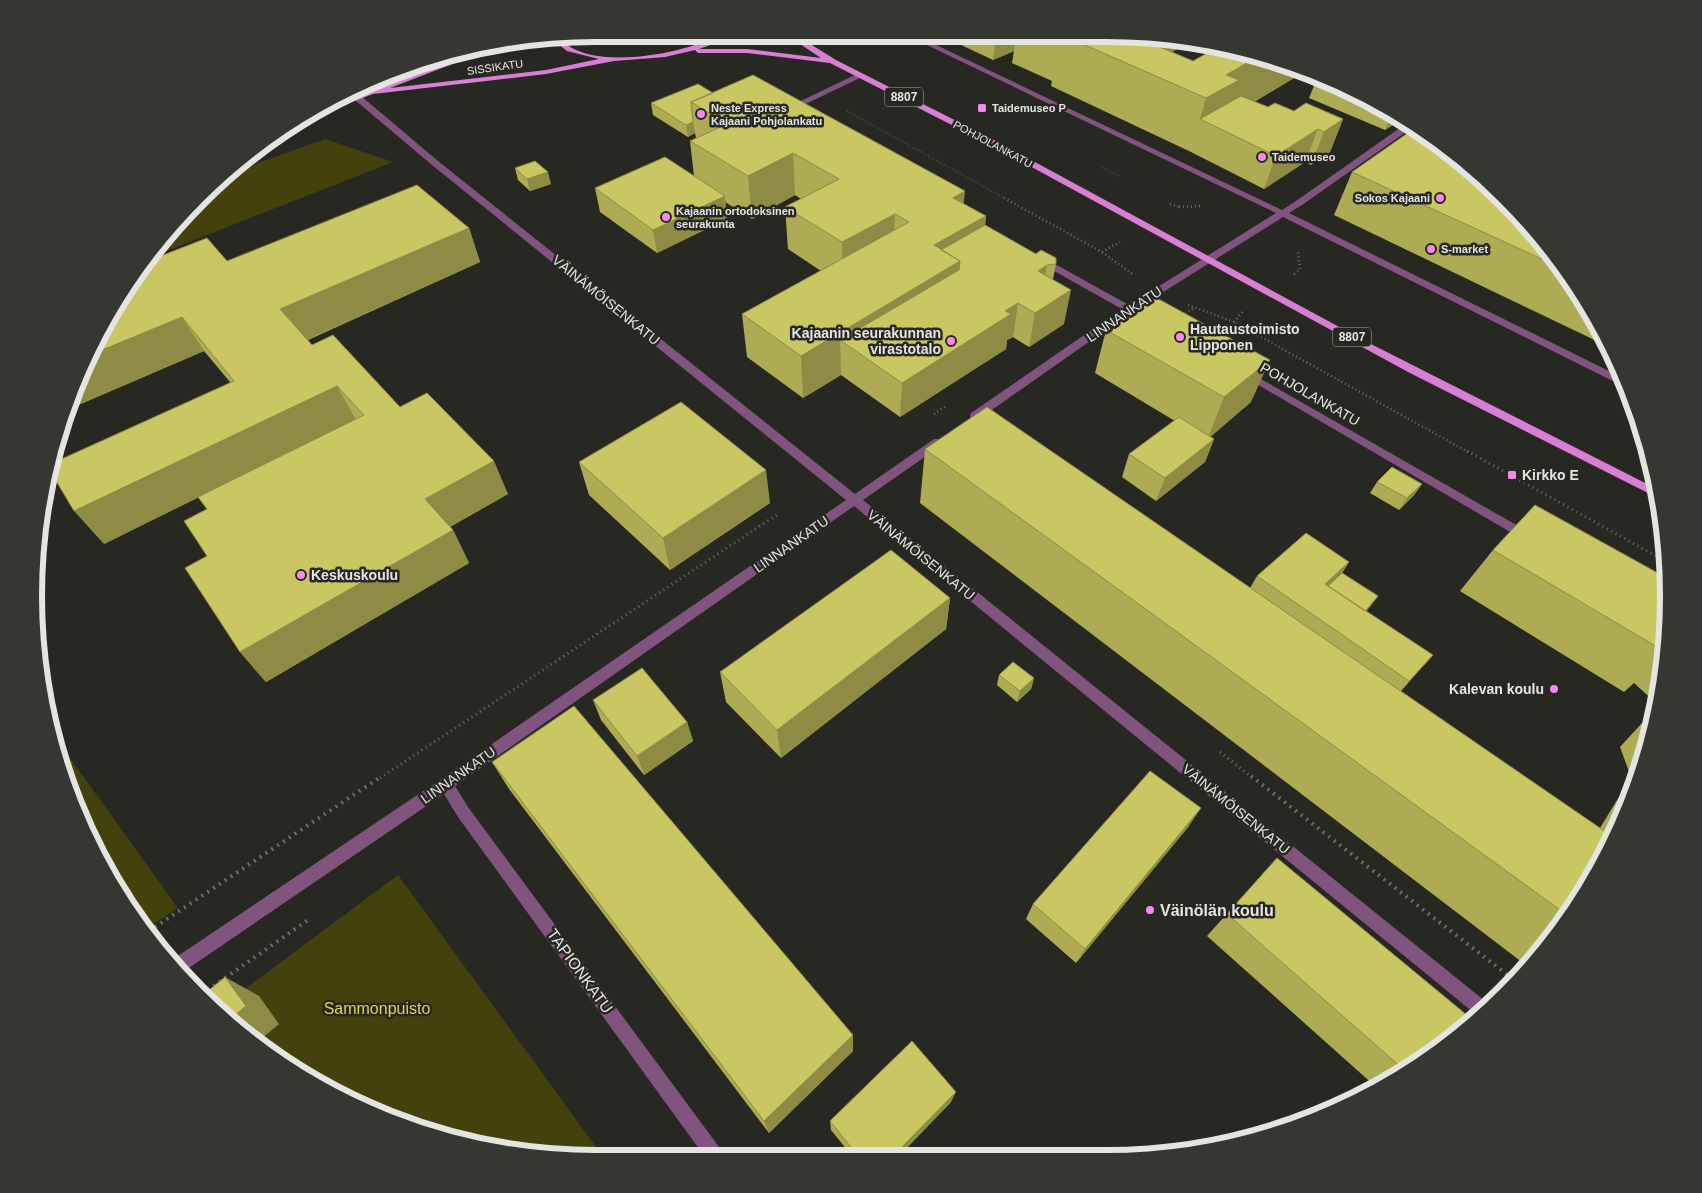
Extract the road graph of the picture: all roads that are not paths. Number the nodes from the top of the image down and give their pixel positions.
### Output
1 (713, 42) edge
2 (803, 42) edge
3 (925, 42) edge
4 (561, 44) edge
5 (691, 51) junction
6 (618, 58) junction
7 (453, 61) edge
8 (834, 62) junction
9 (862, 76) junction
10 (374, 92) junction
11 (358, 98) junction
12 (348, 102) edge
13 (788, 118) edge
14 (1403, 130) edge
15 (1282, 213) junction
16 (1030, 254) edge
17 (1208, 259) junction
18 (1129, 309) junction
19 (1166, 328) edge
20 (1235, 368) edge
21 (1614, 378) edge
22 (966, 423) edge
23 (950, 434) edge
24 (1649, 490) edge
25 (854, 500) junction
26 (1537, 542) edge
27 (446, 784) junction
28 (181, 963) edge
29 (1479, 1006) edge
30 (711, 1150) edge

1 - 5 main road
2 - 8 main road, POHJOLANKATU
3 - 15 street
4 - 6 main road
5 - 6 main road
5 - 8 main road, POHJOLANKATU
6 - 10 main road, SISSIKATU
7 - 10 main road, SISSIKATU
8 - 9 main road, POHJOLANKATU / 8807
9 - 13 street
9 - 17 main road, POHJOLANKATU / 8807
10 - 11 main road, SISSIKATU
11 - 12 main road, SISSIKATU
11 - 25 street, VÄINÄMÖISENKATU
14 - 15 street, LINNANKATU
15 - 17 street, LINNANKATU
15 - 21 street
16 - 18 street
17 - 18 street, LINNANKATU
17 - 24 main road, POHJOLANKATU / 8807
18 - 19 street
18 - 22 street, LINNANKATU
20 - 26 street, POHJOLANKATU
23 - 25 street, LINNANKATU
25 - 27 street, LINNANKATU
25 - 29 street, VÄINÄMÖISENKATU
27 - 28 street, LINNANKATU
27 - 30 street, TAPIONKATU

